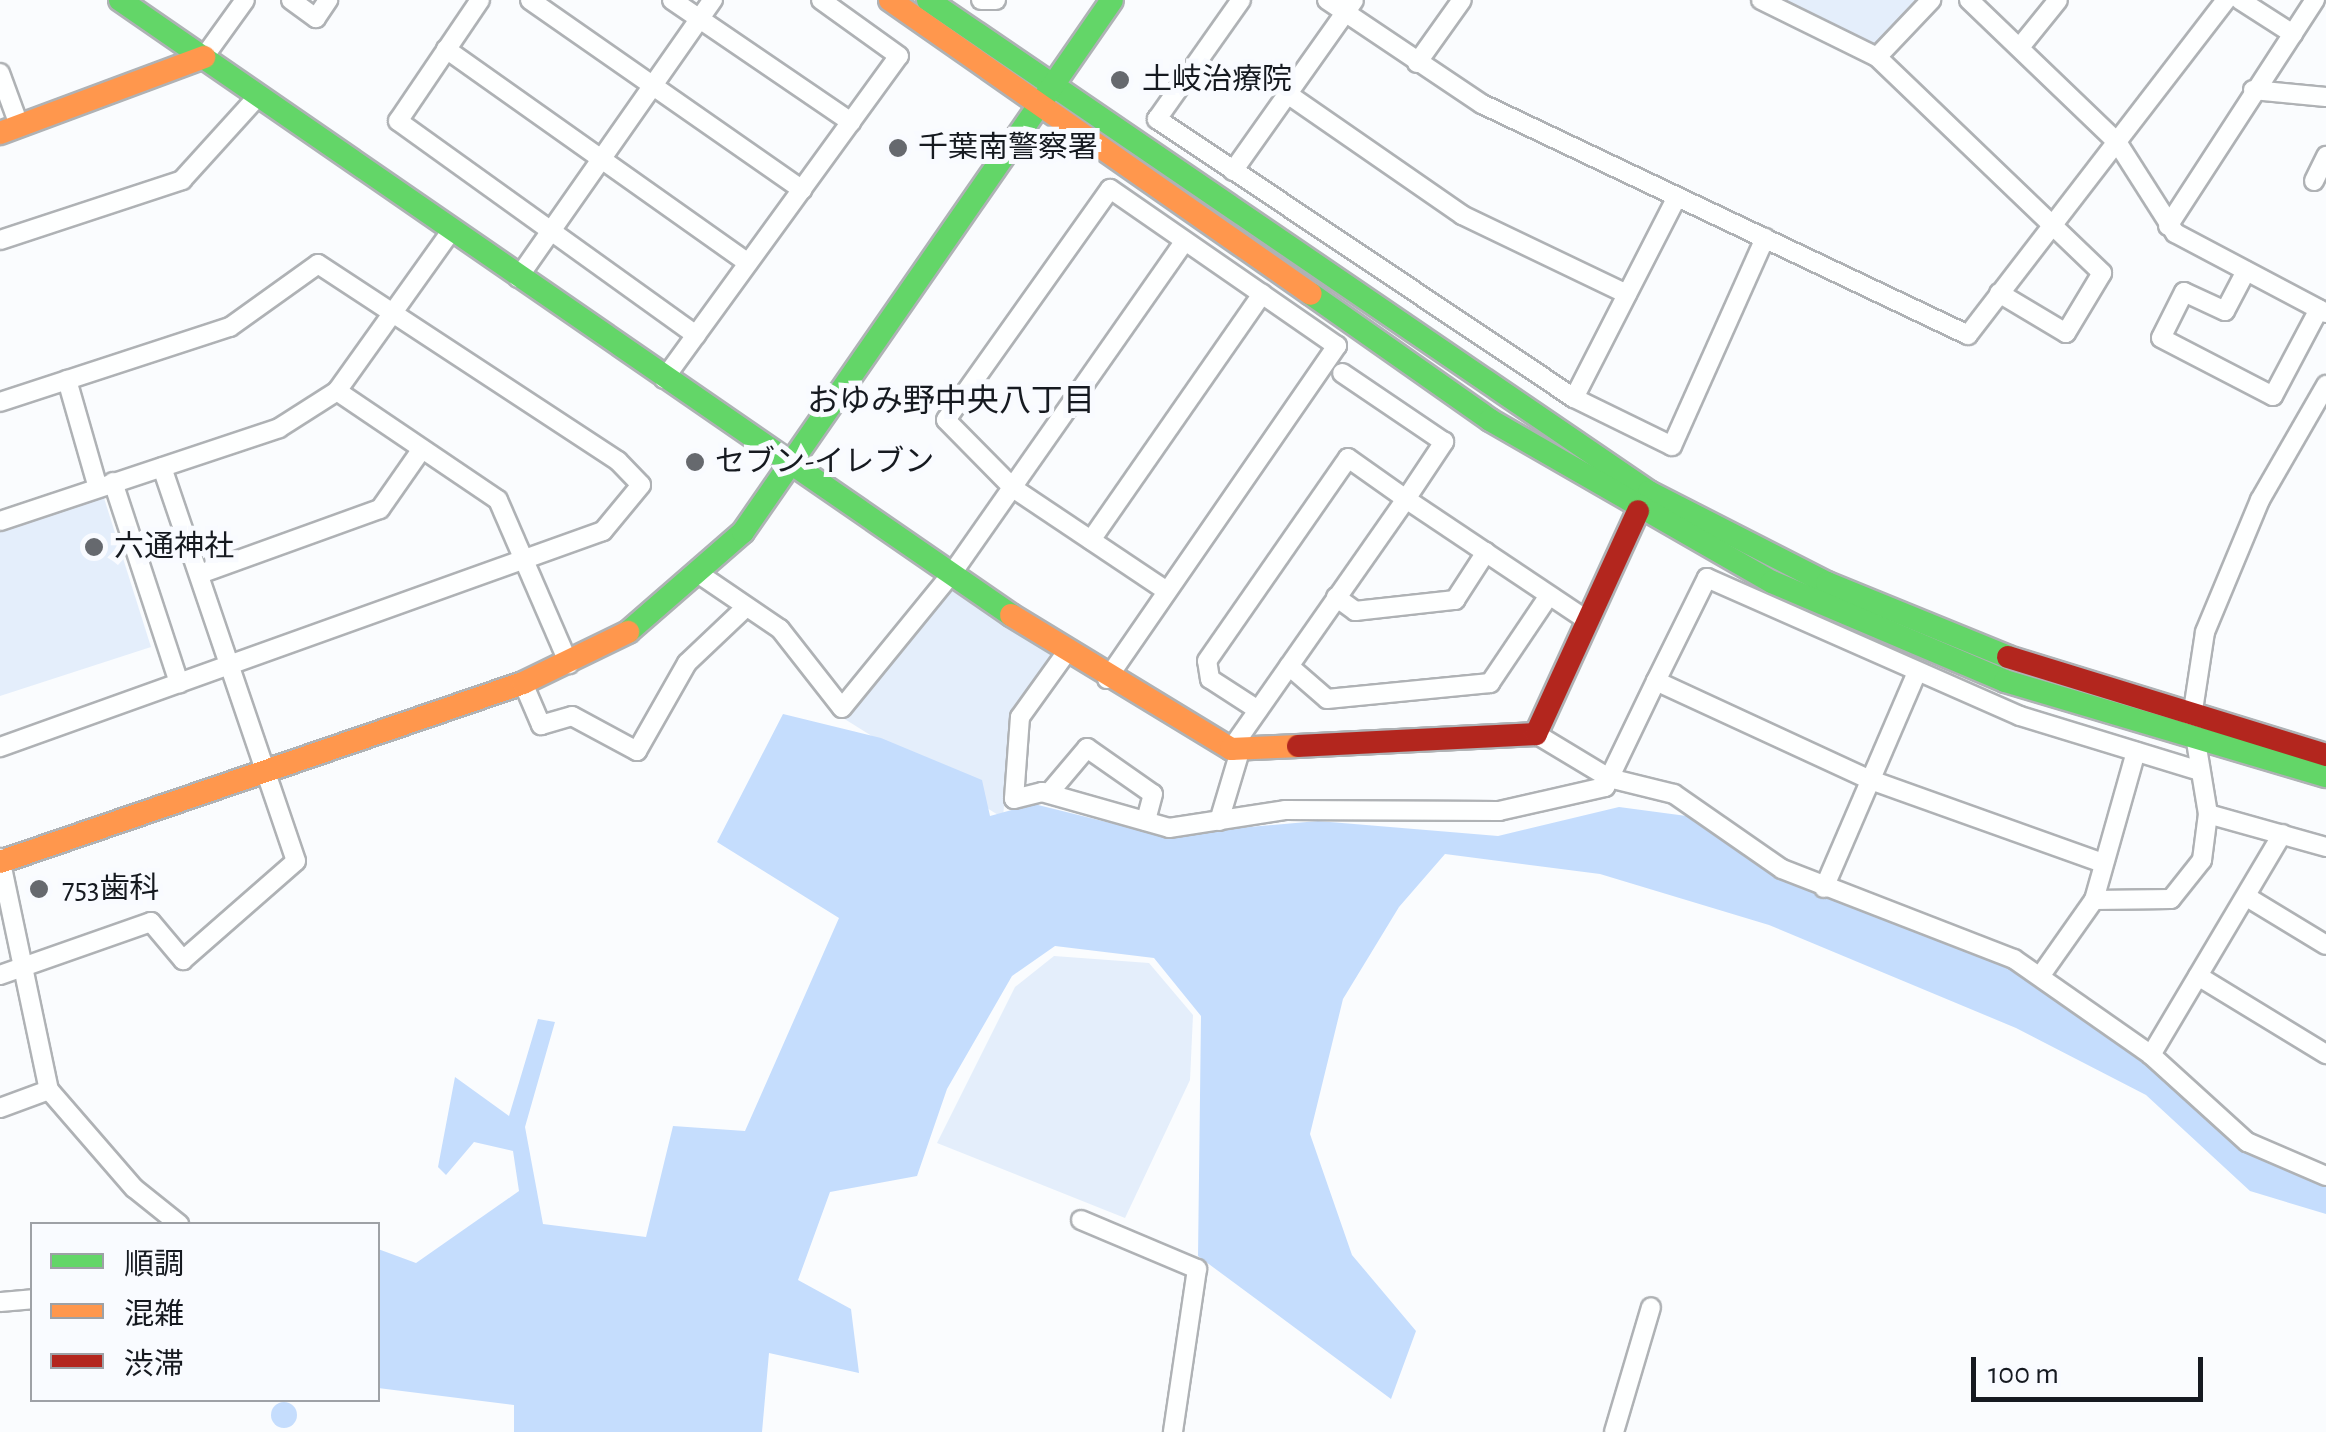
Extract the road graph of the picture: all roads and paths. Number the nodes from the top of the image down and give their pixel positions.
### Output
1 (120, 0) edge
2 (245, 0) edge
3 (291, 0) edge
4 (328, 0) edge
5 (480, 0) edge
6 (530, 0) edge
7 (672, 0) edge
8 (712, 0) edge
9 (822, 0) edge
10 (890, 0) edge
11 (928, 0) edge
12 (981, 0) edge
13 (996, 0) edge
14 (1112, 0) edge
15 (1241, 0) edge
16 (1326, 0) edge
17 (1462, 0) edge
18 (1760, 0) edge
19 (1931, 0) edge
20 (1969, 0) edge
21 (2058, 0) edge
22 (2226, 0) edge
23 (2240, 0) edge
24 (2315, 0) edge
25 (1349, 6) edge
26 (699, 19) junction
27 (2293, 34) junction
28 (2020, 47) junction
29 (446, 50) junction
30 (204, 57) junction
31 (1878, 57) junction
32 (1417, 63) junction
33 (0, 72) edge
34 (652, 86) junction
35 (2252, 90) junction
36 (1289, 94) junction
37 (259, 95) junction
38 (1044, 95) junction
39 (2325, 96) edge
40 (851, 122) junction
41 (10, 129) edge
42 (2118, 142) junction
43 (2326, 156) edge
44 (601, 159) junction
45 (1233, 172) junction
46 (2314, 181) dead end
47 (802, 190) junction
48 (1677, 197) junction
49 (2052, 221) junction
50 (2168, 226) junction
51 (451, 231) junction
52 (551, 231) junction
53 (1765, 238) junction
54 (0, 240) edge
55 (1184, 242) junction
56 (748, 263) junction
57 (2246, 271) junction
58 (518, 278) junction
59 (1999, 293) junction
60 (1262, 294) junction
61 (1627, 294) junction
62 (2323, 311) edge
63 (395, 317) junction
64 (696, 335) junction
65 (1342, 373) dead end
66 (664, 379) junction
67 (67, 380) junction
68 (2326, 385) edge
69 (337, 391) junction
70 (1574, 398) junction
71 (0, 402) edge
72 (419, 453) junction
73 (792, 466) junction
74 (162, 468) junction
75 (106, 485) junction
76 (1013, 488) junction
77 (1406, 499) junction
78 (1638, 512) junction
79 (0, 521) edge
80 (1091, 540) junction
81 (1486, 552) junction
82 (523, 558) junction
83 (953, 572) junction
84 (200, 574) junction
85 (702, 576) junction
86 (1167, 591) junction
87 (1548, 597) junction
88 (1336, 598) junction
89 (745, 608) junction
90 (1585, 619) junction
91 (1066, 653) junction
92 (569, 664) junction
93 (230, 665) junction
94 (1289, 666) junction
95 (1916, 674) junction
96 (1107, 679) junction
97 (1656, 680) junction
98 (179, 683) junction
99 (523, 684) junction
100 (1258, 710) junction
101 (2193, 729) junction
102 (1536, 734) junction
103 (0, 747) edge
104 (1236, 750) junction
105 (2136, 752) junction
106 (2326, 755) edge
107 (2200, 771) junction
108 (265, 773) junction
109 (2326, 776) edge
110 (1609, 778) junction
111 (1868, 779) junction
112 (1049, 793) junction
113 (2208, 814) junction
114 (1146, 820) junction
115 (1219, 820) junction
116 (2282, 834) junction
117 (2326, 847) edge
118 (0, 861) edge
119 (2103, 863) junction
120 (1824, 888) junction
121 (2247, 897) junction
122 (2094, 900) junction
123 (2326, 944) edge
124 (19, 968) junction
125 (0, 975) edge
126 (2041, 975) junction
127 (2198, 976) junction
128 (2326, 1054) edge
129 (2151, 1055) junction
130 (49, 1090) junction
131 (0, 1108) edge
132 (2326, 1176) edge
133 (1081, 1220) dead end
134 (176, 1222) edge
135 (30, 1299) edge
136 (0, 1302) edge
137 (1651, 1307) dead end
138 (1173, 1432) edge
139 (1614, 1432) edge

1 - 30 street
2 - 30 street
3 - 4 street
5 - 29 street
6 - 34 street
7 - 26 street
8 - 26 street
9 - 40 street
10 - 38 street
11 - 38 street
12 - 13 street
14 - 38 street
15 - 45 street
16 - 25 street
17 - 32 street
18 - 31 street
19 - 31 street
20 - 28 street
21 - 28 street
22 - 42 street
23 - 27 street
24 - 27 street
25 - 32 street
25 - 36 street
26 - 34 street
26 - 40 street
27 - 35 street
28 - 42 street
29 - 44 street
29 - 52 street
30 - 37 street
30 - 41 street
31 - 49 street
32 - 48 street
33 - 41 street
34 - 44 street
34 - 47 street
35 - 39 street
35 - 50 street
36 - 45 street
36 - 61 street
37 - 51 street
37 - 54 street
38 - 73 street
38 - 78 street
38 - 101 street
40 - 47 street
42 - 49 street
42 - 50 street
43 - 46 street
44 - 52 street
44 - 56 street
45 - 70 street
47 - 56 street
48 - 53 street
48 - 61 street
49 - 59 street
49 - 59 street
50 - 57 street
51 - 58 street
51 - 63 street
52 - 58 street
52 - 64 street
53 - 59 street
53 - 70 street
55 - 60 street
55 - 76 street
55 - 76 street
56 - 64 street
57 - 62 street
57 - 62 street
58 - 66 street
60 - 80 street
60 - 86 street
61 - 70 street
63 - 67 street
63 - 69 street
63 - 82 street
64 - 66 street
65 - 77 street
66 - 73 street
67 - 71 street
67 - 75 street
68 - 101 street
69 - 72 street
69 - 74 street
72 - 82 street
72 - 84 street
73 - 83 street
73 - 85 street
74 - 75 street
74 - 84 street
75 - 79 street
75 - 98 street
76 - 80 street
76 - 83 street
77 - 81 street
77 - 88 street
77 - 100 street
78 - 90 street
78 - 101 street
80 - 86 street
81 - 87 street
81 - 88 street
82 - 92 street
82 - 93 street
83 - 89 street
83 - 91 street
84 - 93 street
85 - 89 street
85 - 92 street
86 - 96 street
87 - 90 street
87 - 94 street
88 - 94 street
89 - 99 street
90 - 102 street
91 - 96 street
91 - 112 street
92 - 99 street
93 - 98 street
93 - 108 street
94 - 100 street
95 - 97 street
95 - 105 street
95 - 111 street
96 - 104 street
97 - 110 street
97 - 111 street
98 - 103 street
99 - 108 street
100 - 104 street
101 - 106 street
101 - 107 street
101 - 109 street
102 - 104 street
102 - 110 street
104 - 115 street
105 - 107 street
105 - 119 street
107 - 113 street
108 - 118 street
108 - 124 street
110 - 115 street
110 - 120 street
111 - 119 street
111 - 120 street
112 - 114 street
112 - 114 street
113 - 116 street
113 - 122 street
114 - 115 street
116 - 117 street
116 - 121 street
118 - 124 street
119 - 122 street
120 - 126 street
121 - 123 street
121 - 127 street
122 - 126 street
124 - 125 street
124 - 130 street
126 - 129 street
127 - 128 street
127 - 129 street
129 - 132 street
130 - 131 street
130 - 134 street
133 - 138 street
135 - 136 street
137 - 139 street

